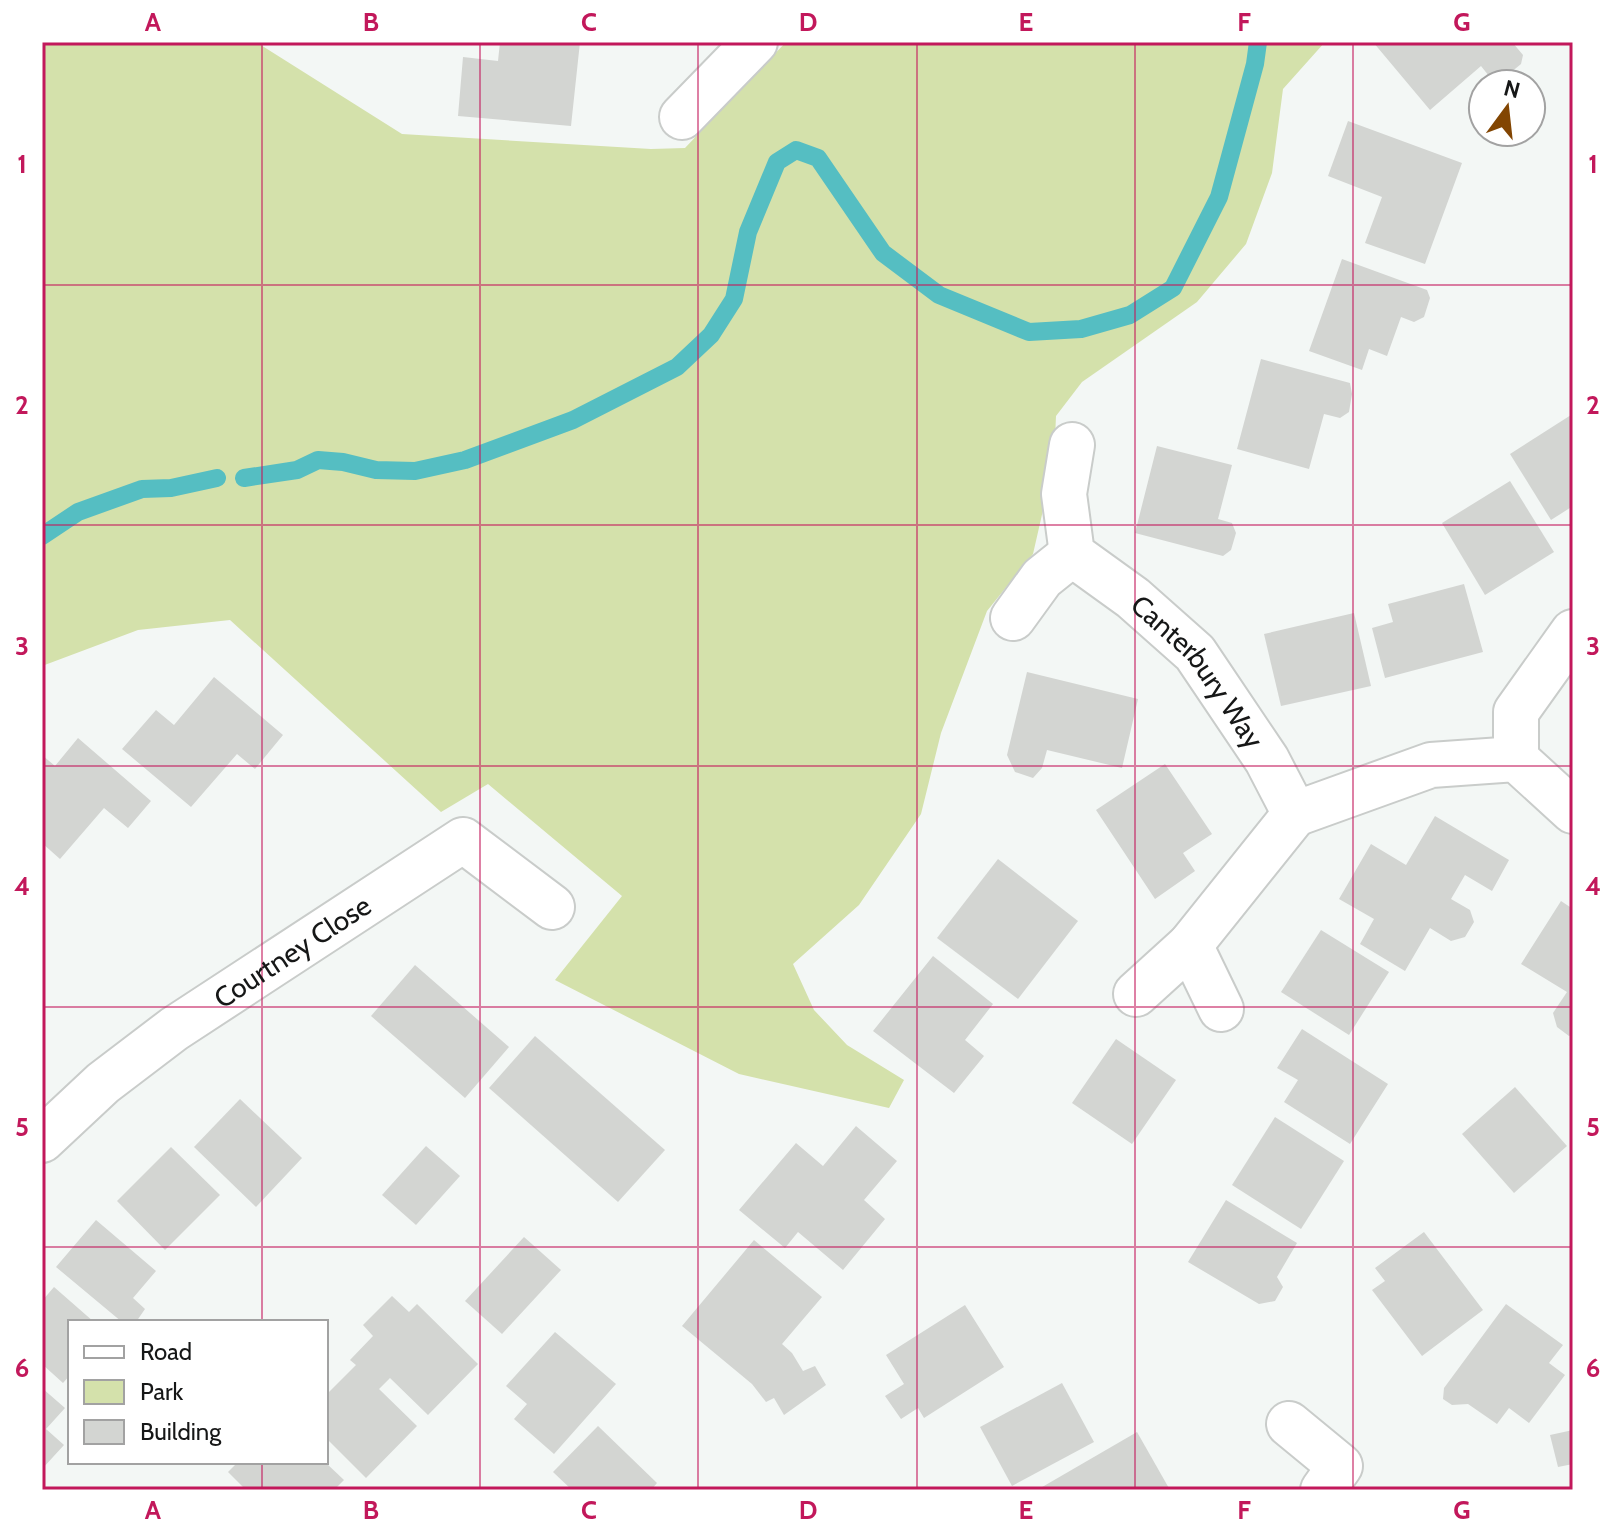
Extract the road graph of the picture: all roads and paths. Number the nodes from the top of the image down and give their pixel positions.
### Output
1 (755, 42) edge
2 (682, 117) dead end
3 (1072, 445) dead end
4 (1072, 554) junction
5 (1013, 618) dead end
6 (1573, 632) edge
7 (1516, 759) junction
8 (1573, 811) edge
9 (1295, 814) junction
10 (552, 907) dead end
11 (1190, 945) junction
12 (1136, 994) dead end
13 (1221, 1009) dead end
14 (42, 1140) edge
15 (1289, 1424) dead end
16 (1323, 1490) edge

1 - 2 street
3 - 4 street
4 - 5 street
4 - 9 street, Canterbury Way
6 - 7 street
7 - 8 street
7 - 9 street
9 - 11 street
10 - 14 street, Courtney Close
11 - 12 street
11 - 13 street
15 - 16 street

